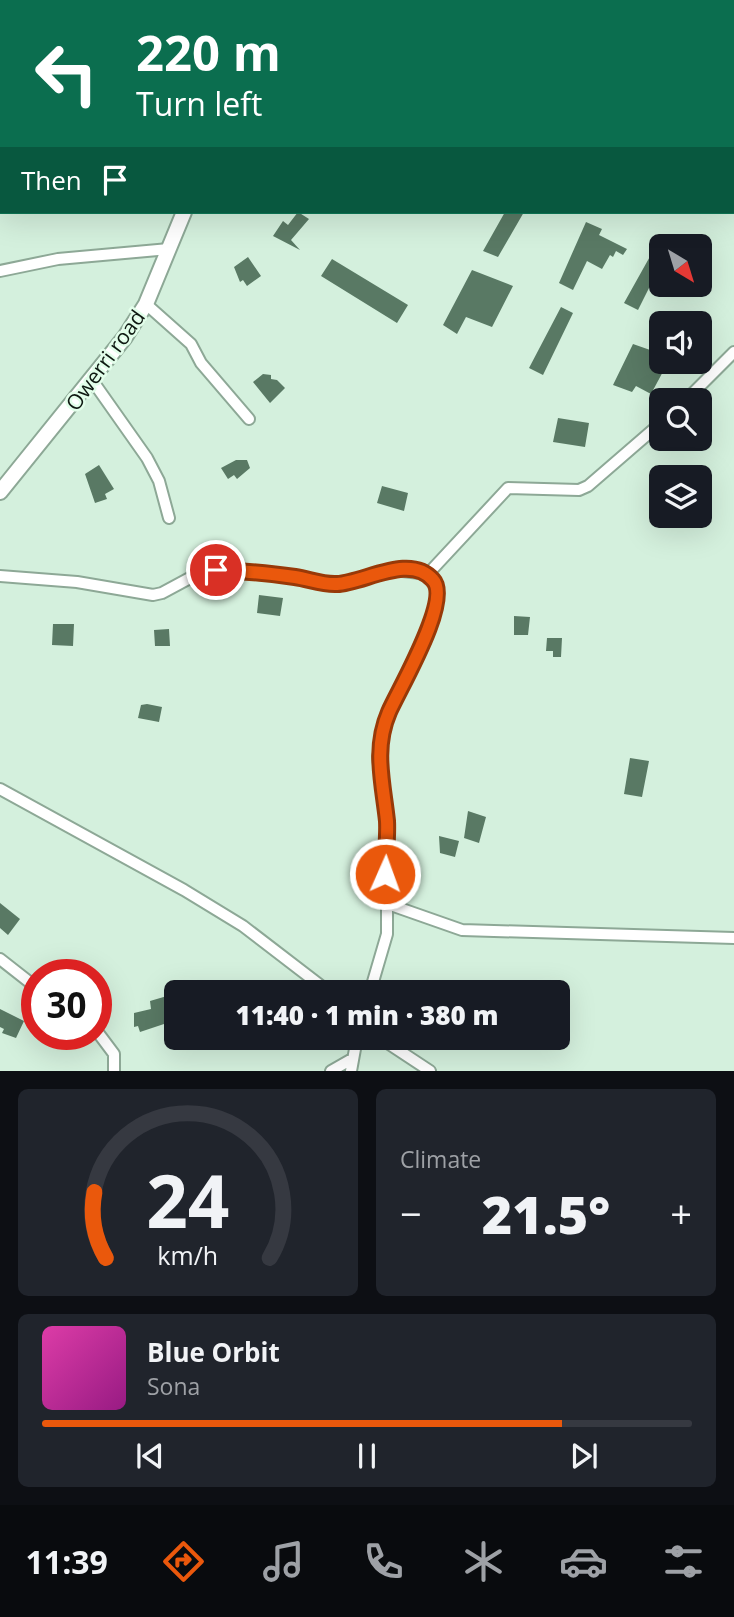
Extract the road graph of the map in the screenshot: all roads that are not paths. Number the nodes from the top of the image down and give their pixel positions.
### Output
1 (183, 214) edge
2 (169, 249) junction
3 (0, 271) edge
4 (146, 304) junction
5 (734, 352) edge
6 (92, 380) junction
7 (698, 388) edge
8 (249, 419) dead end
9 (649, 433) edge
10 (0, 492) edge
11 (169, 518) dead end
12 (427, 575) junction
13 (0, 576) edge
14 (0, 789) edge
15 (386, 903) junction
16 (734, 939) edge
17 (0, 959) edge
18 (21, 975) edge
19 (313, 980) edge
20 (374, 980) edge
21 (111, 1050) edge
22 (398, 1050) edge
23 (352, 1065) edge
24 (114, 1071) edge
25 (331, 1071) edge
26 (430, 1071) edge

1 - 2 main road, Owerri road
2 - 3 street
2 - 4 main road, Owerri road
4 - 6 main road, Owerri road
4 - 8 street
5 - 7 street
6 - 10 main road, Owerri road
6 - 11 street
9 - 12 street
12 - 13 street
12 - 15 street
14 - 19 street
15 - 16 street
15 - 20 street
17 - 18 street
21 - 24 street
22 - 26 street
23 - 25 street

